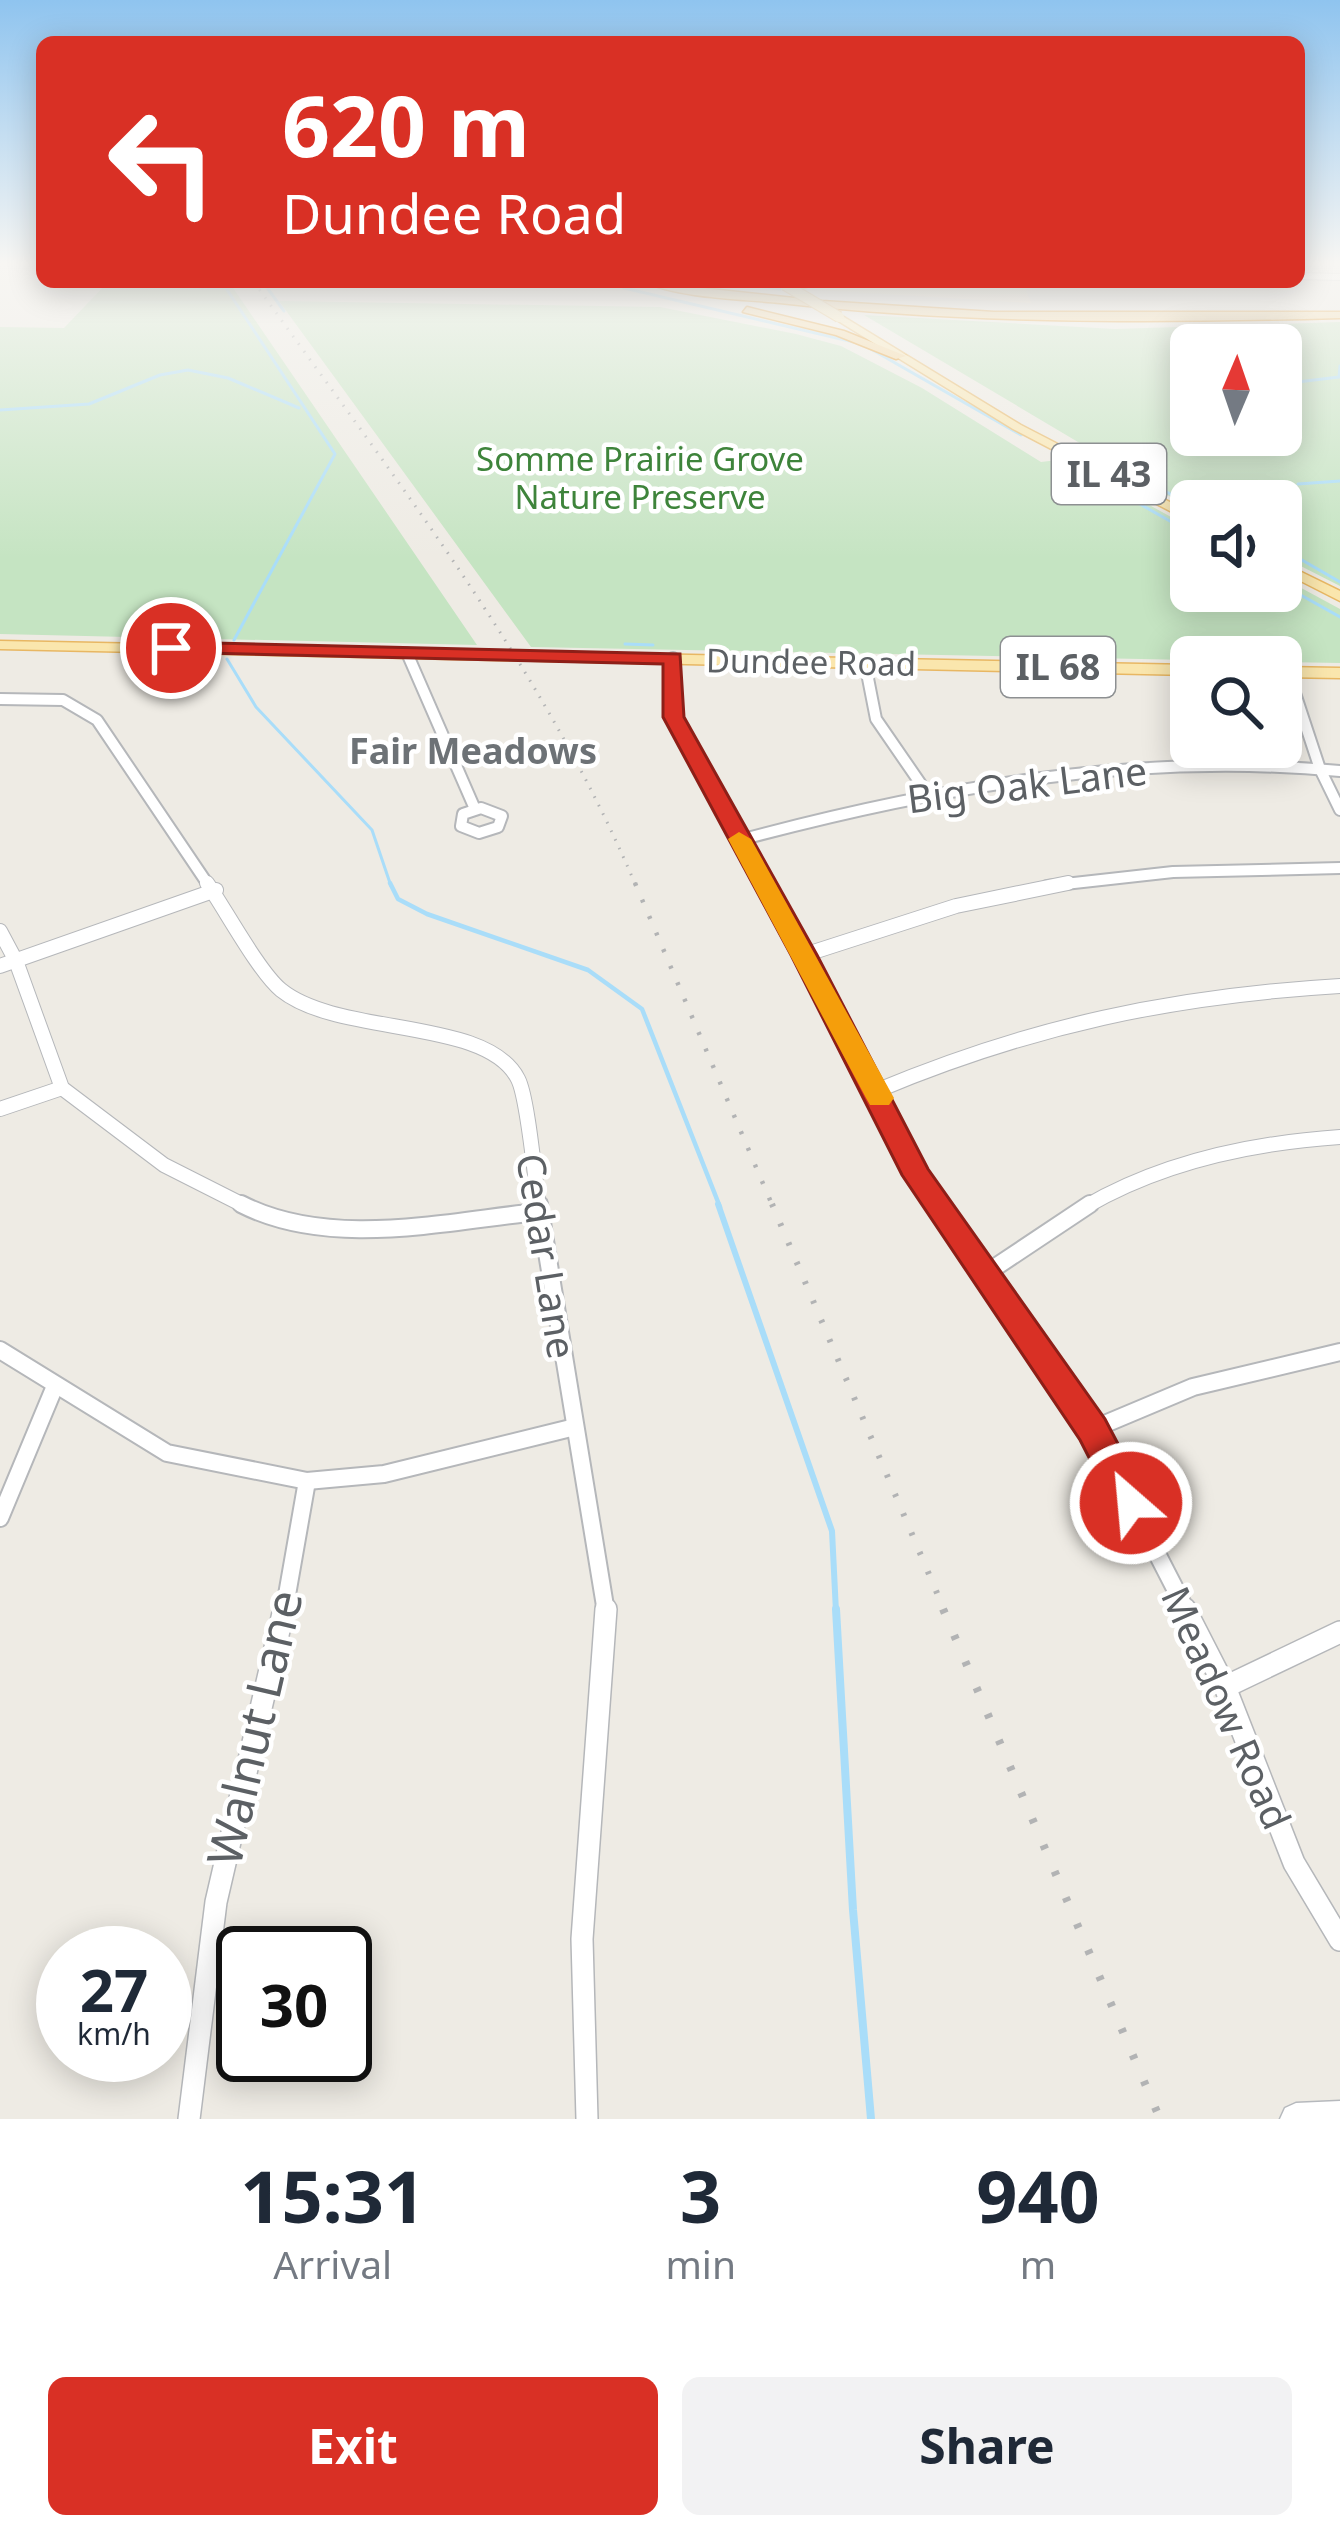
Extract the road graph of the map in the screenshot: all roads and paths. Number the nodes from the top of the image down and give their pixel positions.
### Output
1 (910, 362) edge
2 (923, 362) edge
3 (1027, 430) junction
4 (1170, 507) edge
5 (1302, 577) edge
6 (1340, 597) edge
7 (0, 644) edge
8 (407, 653) junction
9 (673, 658) junction
10 (865, 663) junction
11 (1170, 670) edge
12 (1302, 672) edge
13 (1340, 673) edge
14 (0, 699) edge
15 (1302, 720) edge
16 (1320, 769) junction
17 (1340, 772) edge
18 (927, 793) junction
19 (475, 809) dead end
20 (1340, 811) edge
21 (740, 840) junction
22 (1340, 868) edge
23 (216, 890) junction
24 (0, 931) edge
25 (804, 955) junction
26 (8, 963) edge
27 (1340, 986) edge
28 (62, 1088) junction
29 (876, 1091) junction
30 (0, 1109) edge
31 (1340, 1137) edge
32 (537, 1212) junction
33 (988, 1272) junction
34 (0, 1350) edge
35 (1340, 1352) edge
36 (55, 1386) junction
37 (575, 1427) junction
38 (1093, 1430) junction
39 (307, 1481) junction
40 (0, 1518) edge
41 (1340, 1632) edge
42 (1226, 1688) junction
43 (1340, 1940) edge
44 (1340, 2117) edge
45 (189, 2119) edge
46 (587, 2119) edge
47 (1296, 2119) edge

1 - 3 main road, IL 43
2 - 3 main road, IL 43
3 - 4 main road, IL 43
5 - 6 main road
7 - 8 main road, Dundee Road / IL 68
8 - 9 main road, Dundee Road / IL 68
8 - 19 street
9 - 10 main road, Dundee Road / IL 68
9 - 21 street, Meadow Road
10 - 11 main road, Dundee Road / IL 68
10 - 18 street
12 - 13 main road
14 - 23 street, Cedar Lane
15 - 16 street
16 - 17 street, Big Oak Lane
16 - 18 street, Big Oak Lane
16 - 20 street
18 - 21 street, Big Oak Lane
21 - 25 street, Meadow Road
22 - 25 street
23 - 26 street
23 - 32 street, Cedar Lane
24 - 26 street
25 - 29 street, Meadow Road
26 - 28 street
27 - 29 street
28 - 30 street
28 - 32 street
29 - 33 street, Meadow Road
31 - 33 street
32 - 37 street, Cedar Lane
33 - 38 street, Meadow Road
34 - 36 street
35 - 38 street
36 - 39 street
36 - 40 street
37 - 39 street
37 - 46 street, Cedar Lane
38 - 42 street, Meadow Road
39 - 45 street, Walnut Lane
41 - 42 street
42 - 43 street, Meadow Road
44 - 47 street

